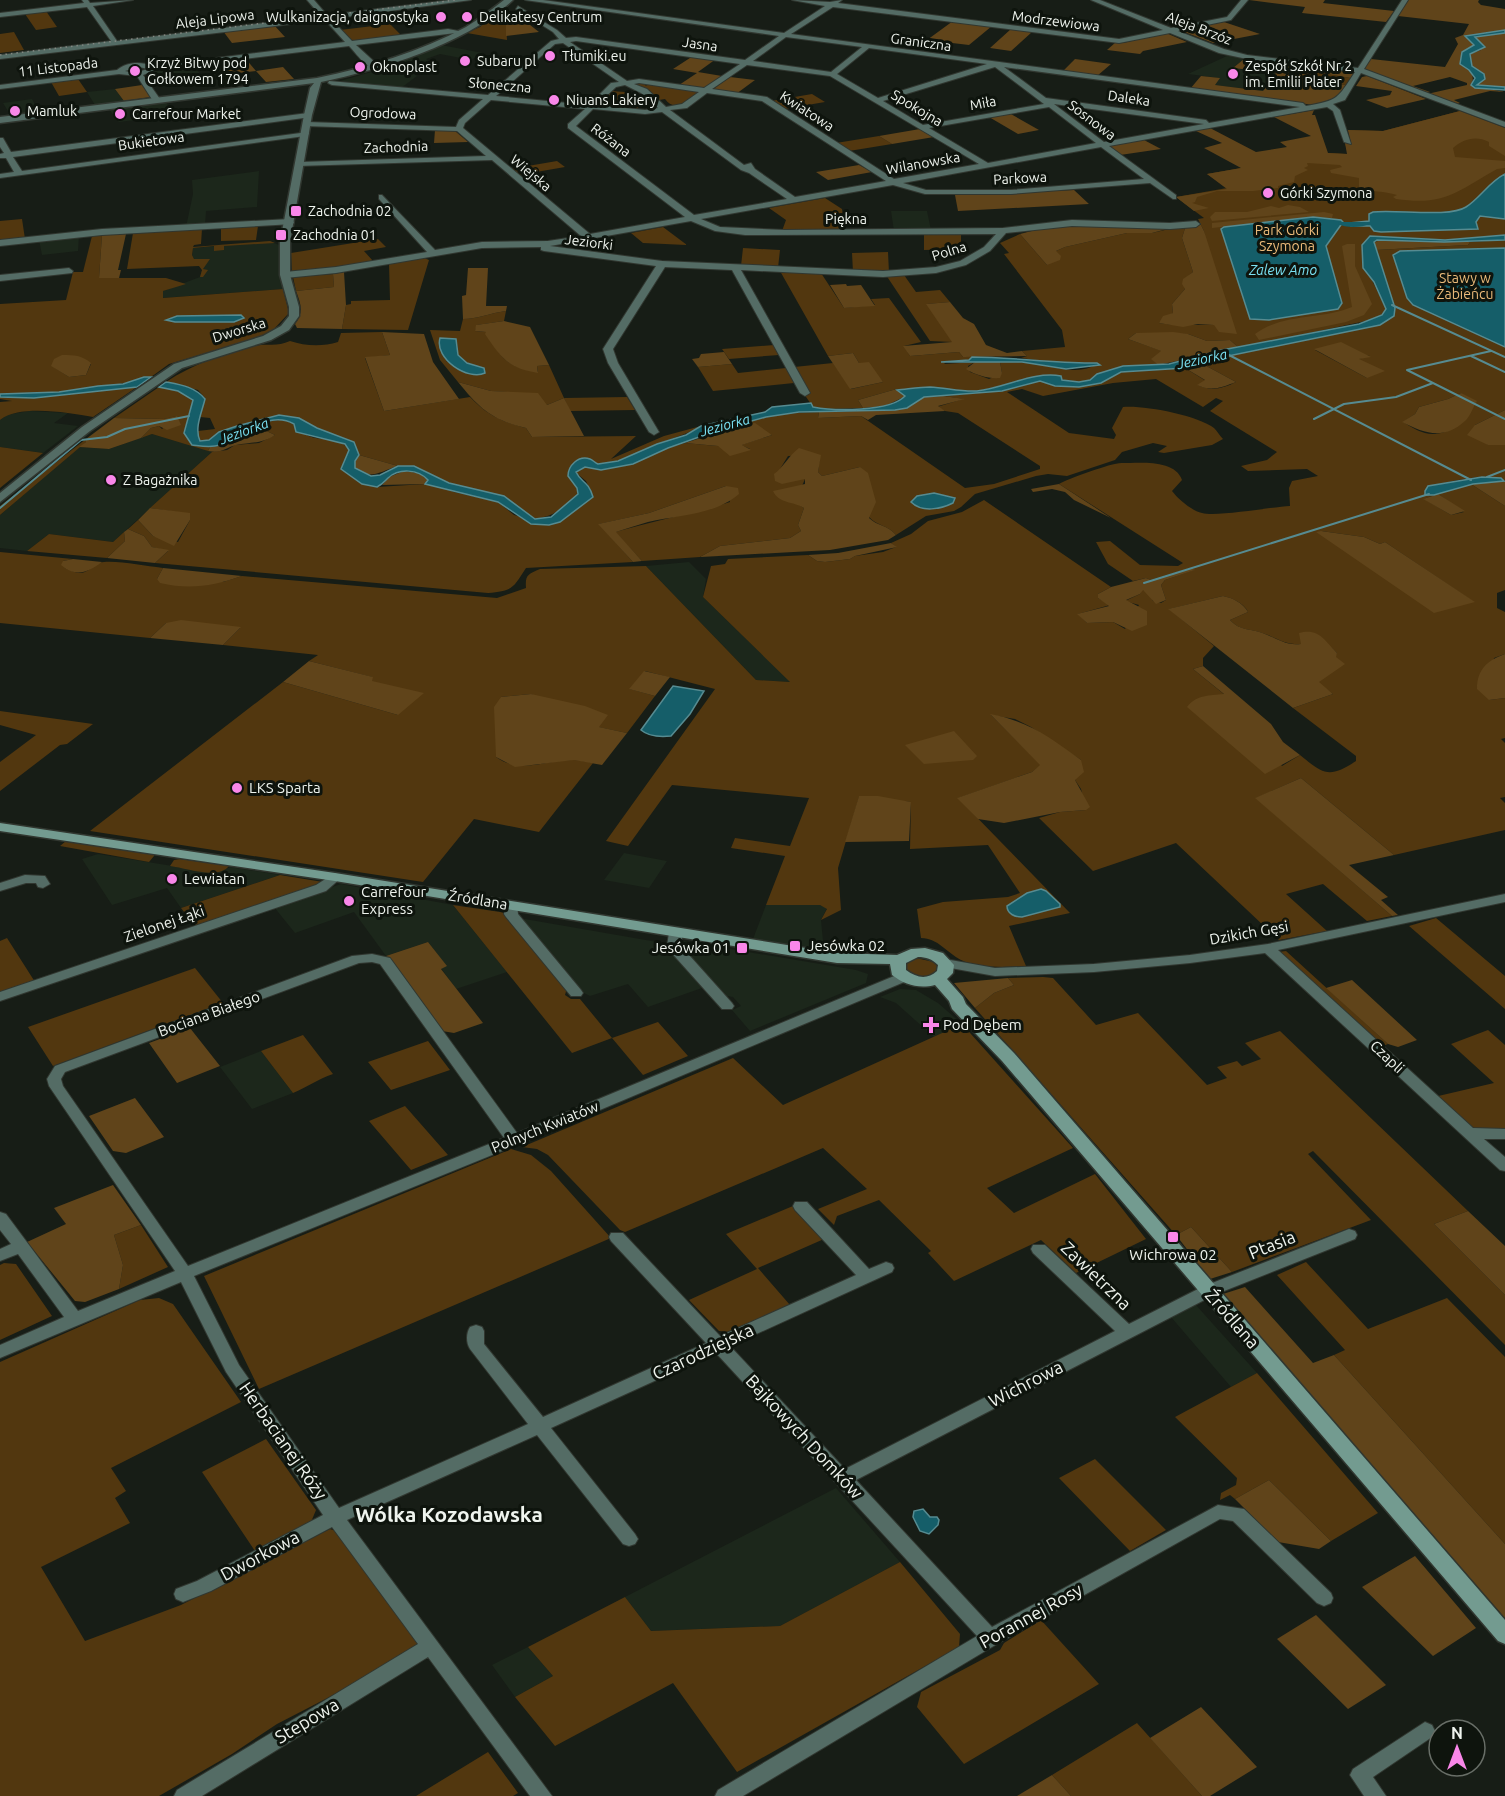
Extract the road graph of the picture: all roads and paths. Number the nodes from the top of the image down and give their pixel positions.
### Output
1 (130, 0) edge
2 (310, 0) edge
3 (444, 0) edge
4 (468, 0) edge
5 (526, 0) edge
6 (795, 0) edge
7 (1094, 0) edge
8 (1245, 0) edge
9 (1405, 0) edge
10 (505, 1) edge
11 (86, 2) edge
12 (836, 2) edge
13 (0, 15) edge
14 (326, 16) junction
15 (1171, 31) junction
16 (461, 32) junction
17 (784, 35) junction
18 (564, 40) junction
19 (115, 41) junction
20 (351, 43) junction
21 (868, 46) junction
22 (121, 51) dead end
23 (0, 55) edge
24 (126, 58) dead end
25 (746, 62) junction
26 (996, 64) junction
27 (131, 66) junction
28 (153, 68) junction
29 (376, 68) junction
30 (1359, 70) junction
31 (120, 72) junction
32 (832, 74) junction
33 (140, 75) junction
34 (323, 82) junction
35 (629, 85) junction
36 (0, 87) edge
37 (706, 91) junction
38 (489, 98) junction
39 (156, 99) junction
40 (1041, 99) junction
41 (878, 100) junction
42 (1328, 104) junction
43 (1049, 105) junction
44 (591, 107) junction
45 (1311, 107) junction
46 (665, 110) junction
47 (0, 120) edge
48 (307, 124) junction
49 (1212, 125) junction
50 (1505, 125) edge
51 (922, 127) junction
52 (459, 129) junction
53 (0, 140) edge
54 (1348, 142) dead end
55 (1102, 145) junction
56 (4, 155) edge
57 (492, 158) junction
58 (300, 164) junction
59 (986, 165) junction
60 (19, 173) junction
61 (0, 176) edge
62 (1150, 181) junction
63 (893, 182) junction
64 (382, 196) dead end
65 (1173, 197) dead end
66 (794, 200) junction
67 (692, 218) junction
68 (290, 222) junction
69 (1196, 224) dead end
70 (1003, 231) junction
71 (588, 237) junction
72 (0, 243) edge
73 (540, 245) junction
74 (433, 253) junction
75 (662, 264) junction
76 (735, 268) junction
77 (69, 271) dead end
78 (285, 275) junction
79 (0, 278) edge
80 (805, 393) dead end
81 (654, 432) dead end
82 (0, 499) edge
83 (0, 827) edge
84 (335, 877) junction
85 (43, 884) dead end
86 (0, 887) edge
87 (1505, 898) edge
88 (512, 906) junction
89 (676, 932) junction
90 (1268, 948) junction
91 (900, 970) junction
92 (942, 972) junction
93 (922, 982) junction
94 (576, 993) dead end
95 (0, 997) edge
96 (958, 1005) junction
97 (727, 1006) dead end
98 (1469, 1133) junction
99 (1505, 1134) edge
100 (514, 1140) junction
101 (1505, 1166) edge
102 (801, 1206) dead end
103 (0, 1218) edge
104 (1349, 1235) dead end
105 (616, 1237) dead end
106 (21, 1246) junction
107 (1039, 1249) dead end
108 (0, 1255) edge
109 (886, 1268) dead end
110 (185, 1274) junction
111 (866, 1276) junction
112 (1208, 1291) junction
113 (75, 1319) junction
114 (476, 1331) dead end
115 (1127, 1332) junction
116 (718, 1345) junction
117 (0, 1352) edge
118 (541, 1426) junction
119 (843, 1478) junction
120 (335, 1517) junction
121 (629, 1539) dead end
122 (183, 1594) dead end
123 (1324, 1598) dead end
124 (1505, 1635) edge
125 (990, 1638) junction
126 (431, 1646) junction
127 (1425, 1731) dead end
128 (184, 1796) edge
129 (542, 1796) edge
130 (725, 1796) edge
131 (1376, 1796) edge

1 - 11 street
2 - 14 street
3 - 14 street, Aleja Lipowa
4 - 14 street, Aleja Lipowa
5 - 17 street, Graniczna
5 - 18 street
6 - 12 street, Modrzewiowa
7 - 15 street, Aleja Brzóz
8 - 15 street, Modrzewiowa
9 - 30 street
10 - 16 street
11 - 13 street
11 - 19 street
12 - 15 street, Modrzewiowa
12 - 17 street, Słoneczna
14 - 19 street, Aleja Lipowa
14 - 20 street
15 - 30 street, Aleja Brzóz
16 - 20 street
16 - 29 street
17 - 21 street, Graniczna
17 - 25 street, Słoneczna
18 - 25 street, Jasna
18 - 35 street
18 - 38 street
19 - 22 street
19 - 23 street, Aleja Lipowa
20 - 28 street
20 - 29 street
21 - 26 street, Graniczna
21 - 32 street
24 - 27 street
25 - 32 street, Jasna
25 - 37 street, Słoneczna
26 - 40 street, Sosnowa
26 - 41 street
26 - 45 street, Graniczna
27 - 28 street
27 - 31 street
28 - 33 street
29 - 34 street
30 - 42 street
30 - 50 street, Aleja Brzóz
31 - 33 street
31 - 36 street, 11 Listopada
32 - 41 street, Spokojna
33 - 39 street
34 - 38 street, Słoneczna
34 - 39 street
34 - 48 street, Dworska
35 - 37 street, Kwiatowa
35 - 44 street, Różana
35 - 46 street
37 - 46 street, Słoneczna
37 - 63 street, Kwiatowa
38 - 44 street, Słoneczna
38 - 52 street
39 - 47 street
40 - 43 street, Sosnowa
40 - 49 street, Daleka
41 - 51 street, Spokojna
42 - 45 street, Wilanowska
42 - 54 street
43 - 51 street, Miła
43 - 55 street, Sosnowa
44 - 46 street, Słoneczna
44 - 67 street, Różana
45 - 49 street, Wilanowska
46 - 66 street
48 - 52 street, Ogrodowa
48 - 56 street
48 - 58 street, Dworska
48 - 60 street, Bukietowa
49 - 55 street, Wilanowska
51 - 59 street, Spokojna
52 - 57 street, Wiejska
53 - 56 street
55 - 59 street, Wilanowska
55 - 62 street, Sosnowa
56 - 60 street
57 - 58 street, Zachodnia
57 - 71 street, Wiejska
58 - 68 street, Dworska
59 - 63 street, Wilanowska
60 - 61 street, Bukietowa
62 - 63 street, Parkowa
62 - 65 street, Sosnowa
63 - 66 street, Wilanowska
64 - 74 street
66 - 67 street, Wilanowska
67 - 70 street, Piękna
67 - 71 street, Wilanowska
68 - 72 street
68 - 78 street, Dworska
69 - 70 street
70 - 76 street, Polna
71 - 73 street, Wilanowska
73 - 74 street, Jeziorki
73 - 75 street, Jeziorki
74 - 78 street, Jeziorki
75 - 76 street, Polna
75 - 81 street
76 - 80 street
77 - 79 street
78 - 82 street, Dworska
83 - 84 main road, Źródlana
84 - 88 main road, Źródlana
84 - 95 street, Zielonej Łąki
85 - 86 street
87 - 90 street, Dzikich Gęsi
88 - 89 main road, Źródlana
88 - 94 street
89 - 91 main road, Źródlana
89 - 97 street
90 - 92 street, Dzikich Gęsi
90 - 98 street, Czapli
91 - 92 main road
91 - 93 main road, Źródlana
91 - 100 street, Polnych Kwiatów
92 - 93 main road
92 - 96 main road, Źródlana
93 - 96 main road, Źródlana
96 - 112 main road, Źródlana
98 - 99 street
98 - 101 street, Czapli
100 - 110 street, Polnych Kwiatów
100 - 110 street, Bociana Białego
102 - 111 street
103 - 106 street
104 - 112 street, Ptasia
105 - 116 street, Bajkowych Domków
106 - 108 street
106 - 113 street
107 - 115 street, Zawietrzna
109 - 111 street, Czarodziejska
110 - 113 street
110 - 120 street, Herbacianej Róży
111 - 116 street, Czarodziejska
112 - 115 street, Wichrowa
112 - 124 main road, Źródlana
113 - 117 street
114 - 118 street
115 - 119 street, Wichrowa
116 - 118 street, Czarodziejska
116 - 119 street, Bajkowych Domków
118 - 120 street, Czarodziejska
118 - 121 street
119 - 125 street, Bajkowych Domków
120 - 122 street, Dworkowa
120 - 126 street, Herbacianej Róży
123 - 125 street, Porannej Rosy
125 - 130 street, Porannej Rosy
126 - 128 street, Stepowa
126 - 129 street, Herbacianej Róży
127 - 131 street

